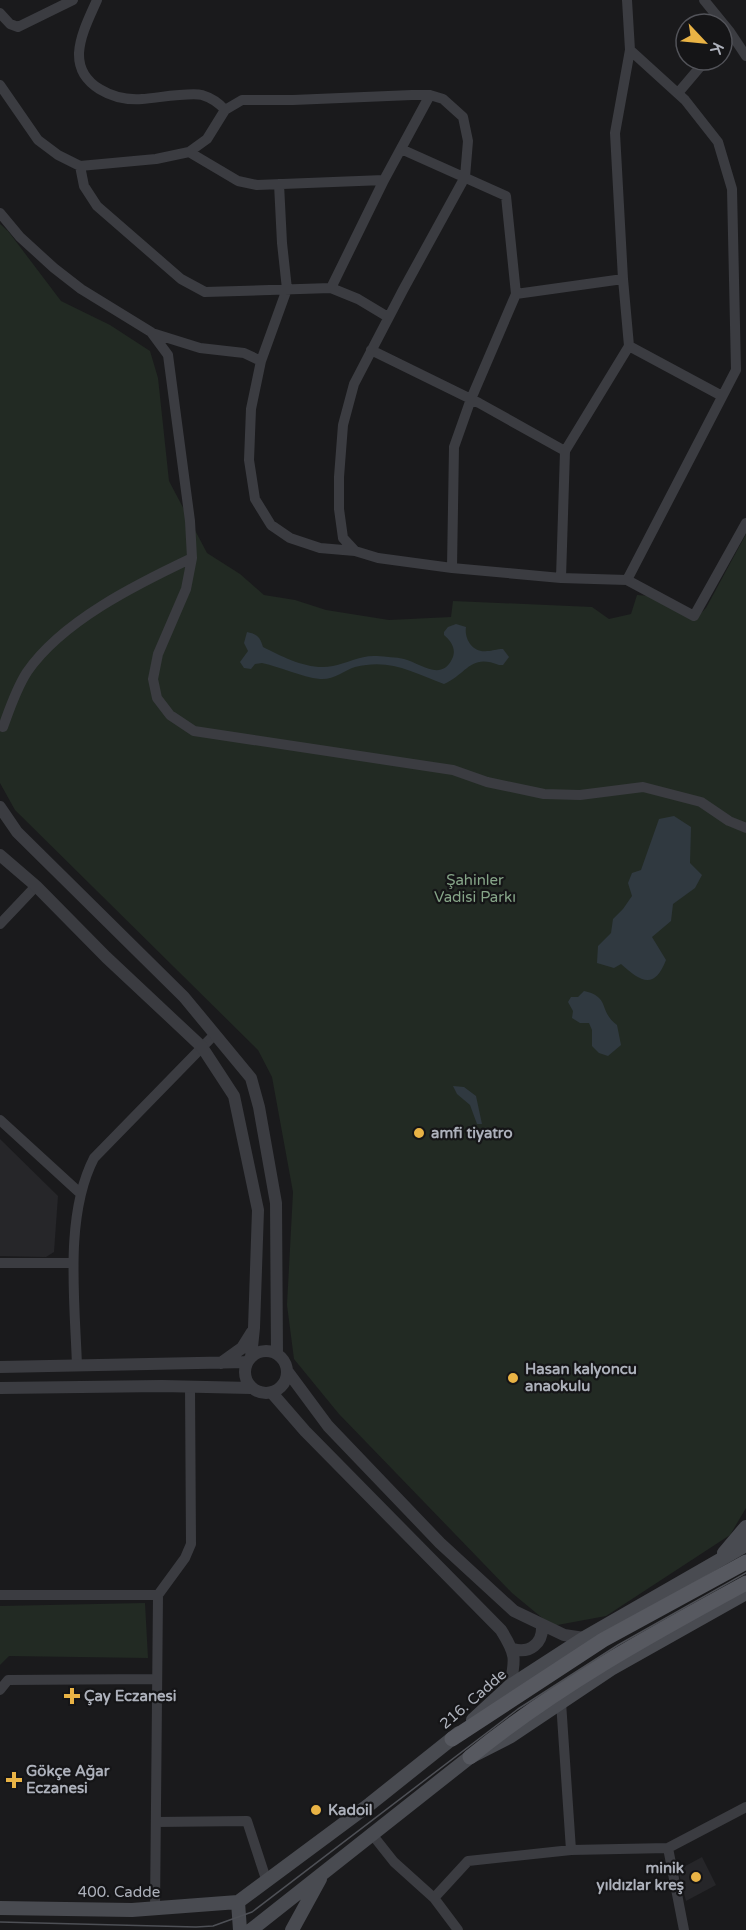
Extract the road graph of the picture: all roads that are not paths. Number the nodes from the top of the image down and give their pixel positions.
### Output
1 (73, 0) edge
2 (97, 0) edge
3 (627, 0) edge
4 (704, 0) edge
5 (714, 12) edge
6 (0, 13) edge
7 (734, 38) edge
8 (630, 50) junction
9 (746, 56) edge
10 (696, 72) edge
11 (0, 86) edge
12 (678, 93) junction
13 (430, 96) junction
14 (225, 110) junction
15 (401, 149) junction
16 (189, 152) junction
17 (80, 165) junction
18 (465, 177) junction
19 (384, 180) junction
20 (279, 184) junction
21 (0, 213) edge
22 (740, 263) edge
23 (623, 279) junction
24 (331, 288) junction
25 (287, 289) junction
26 (516, 294) junction
27 (388, 317) junction
28 (151, 332) junction
29 (629, 346) junction
30 (371, 350) junction
31 (261, 361) junction
32 (741, 373) edge
33 (722, 396) junction
34 (471, 399) junction
35 (566, 451) junction
36 (746, 523) edge
37 (355, 551) junction
38 (192, 558) junction
39 (452, 568) junction
40 (561, 578) junction
41 (627, 580) junction
42 (3, 727) dead end
43 (0, 807) edge
44 (746, 828) edge
45 (0, 855) edge
46 (36, 886) junction
47 (0, 924) edge
48 (214, 1034) junction
49 (202, 1047) junction
50 (0, 1120) edge
51 (81, 1194) junction
52 (0, 1263) edge
53 (73, 1263) junction
54 (254, 1329) junction
55 (277, 1353) junction
56 (249, 1360) junction
57 (221, 1363) junction
58 (77, 1366) junction
59 (0, 1367) edge
60 (288, 1372) junction
61 (189, 1386) junction
62 (0, 1388) edge
63 (251, 1388) junction
64 (272, 1393) junction
65 (746, 1527) edge
66 (746, 1545) edge
67 (715, 1562) junction
68 (746, 1562) edge
69 (746, 1591) edge
70 (0, 1595) edge
71 (158, 1595) junction
72 (542, 1626) junction
73 (584, 1638) junction
74 (513, 1649) junction
75 (156, 1679) junction
76 (510, 1686) junction
77 (0, 1690) edge
78 (561, 1702) junction
79 (452, 1739) junction
80 (470, 1757) junction
81 (746, 1807) edge
82 (157, 1822) junction
83 (371, 1833) junction
84 (668, 1848) junction
85 (571, 1850) junction
86 (322, 1874) junction
87 (267, 1882) junction
88 (434, 1898) junction
89 (238, 1902) junction
90 (0, 1908) edge
91 (155, 1910) junction
92 (456, 1929) edge
93 (240, 1930) edge
94 (251, 1930) edge
95 (292, 1930) edge
96 (684, 1930) edge

1 - 6 street
2 - 14 street
3 - 8 street
4 - 5 street
7 - 9 street
8 - 12 street
8 - 23 street
10 - 12 street
11 - 17 street
12 - 22 street
13 - 14 street
13 - 15 street
13 - 18 street
14 - 16 street
15 - 18 street
15 - 19 street
16 - 17 street
16 - 20 street
17 - 25 street
18 - 26 street
18 - 27 street
19 - 20 street
19 - 24 street
20 - 25 street
21 - 28 street
22 - 32 street
23 - 26 street
23 - 29 street
24 - 25 street
24 - 27 street
25 - 31 street
26 - 34 street
27 - 30 street
28 - 31 street
28 - 38 street
29 - 33 street
29 - 35 street
30 - 34 street
30 - 37 street
31 - 37 street
32 - 33 street
33 - 41 street
34 - 35 street
34 - 39 street
35 - 40 street
36 - 41 street
37 - 39 street
38 - 42 street
38 - 44 street
39 - 40 street
40 - 41 street
43 - 48 street
45 - 46 street
46 - 47 street
46 - 49 street
48 - 49 street
48 - 55 street
49 - 51 street
49 - 54 street
50 - 51 street
51 - 53 street
52 - 53 street
53 - 58 street
54 - 56 street
54 - 57 street
55 - 56 street
55 - 60 street
56 - 57 street
56 - 63 street
57 - 58 street
58 - 59 street
60 - 64 street
60 - 72 street
61 - 62 street
61 - 63 street
61 - 71 street
63 - 64 street
64 - 74 street
65 - 67 main road
66 - 67 main road, 216. Cadde
67 - 73 main road, 216. Cadde
68 - 79 main road
69 - 78 main road
69 - 80 main road
70 - 71 street
71 - 75 street
72 - 73 street
72 - 74 street
73 - 76 main road, 216. Cadde
74 - 76 street
75 - 77 street
75 - 82 street
76 - 79 main road, 216. Cadde
78 - 80 main road
78 - 85 street
79 - 87 main road, 216. Cadde
80 - 83 main road
81 - 84 street
82 - 87 street
82 - 91 street
83 - 86 main road
83 - 88 street
84 - 85 street
84 - 96 street
85 - 88 street
86 - 94 main road
86 - 95 main road
87 - 89 main road, 216. Cadde
88 - 92 street
89 - 91 main road, 400. Cadde
89 - 93 main road
90 - 91 main road, 400. Cadde

